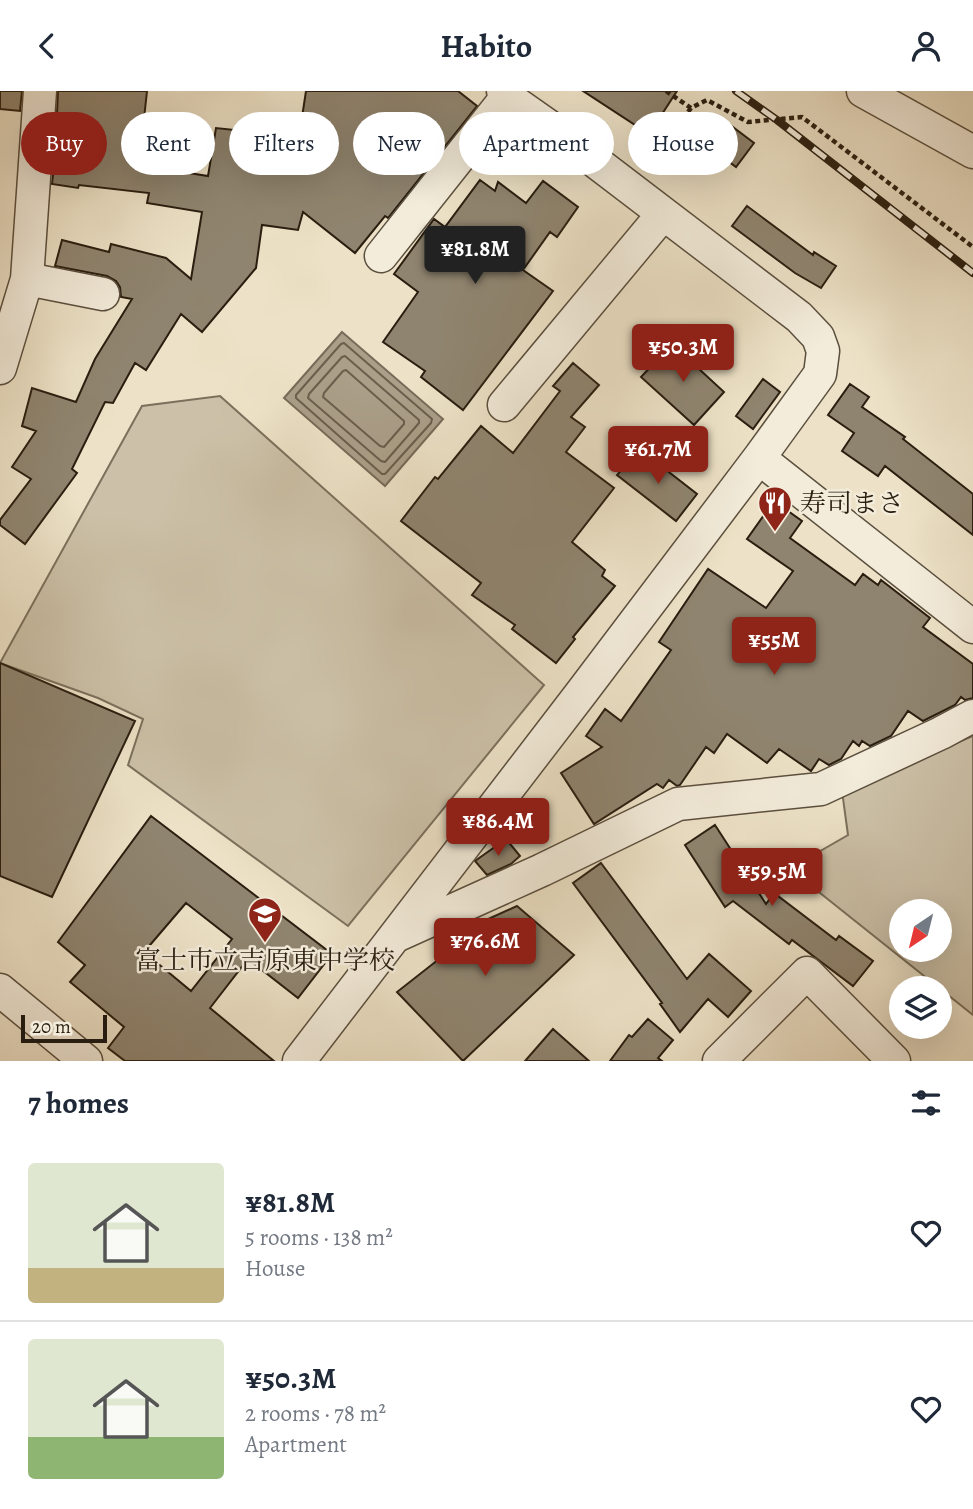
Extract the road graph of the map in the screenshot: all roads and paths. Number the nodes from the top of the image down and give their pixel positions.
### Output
1 (40, 91) edge
2 (666, 91) edge
3 (863, 91) edge
4 (505, 94) edge
5 (691, 108) junction
6 (973, 152) edge
7 (630, 189) junction
8 (663, 214) junction
9 (973, 247) edge
10 (381, 256) dead end
11 (27, 279) junction
12 (103, 294) dead end
13 (0, 368) edge
14 (504, 405) dead end
15 (760, 458) junction
16 (973, 627) edge
17 (973, 716) edge
18 (394, 937) junction
19 (0, 991) edge
20 (86, 1061) edge
21 (299, 1061) edge
22 (719, 1061) edge
23 (894, 1061) edge

1 - 11 street
2 - 5 path
3 - 6 street
4 - 7 street
4 - 10 street
5 - 7 path
5 - 9 path
7 - 8 street
8 - 14 street
8 - 15 street
11 - 12 street
11 - 13 street
15 - 16 street
15 - 18 street
17 - 18 street
18 - 21 street
19 - 20 street
22 - 23 street

